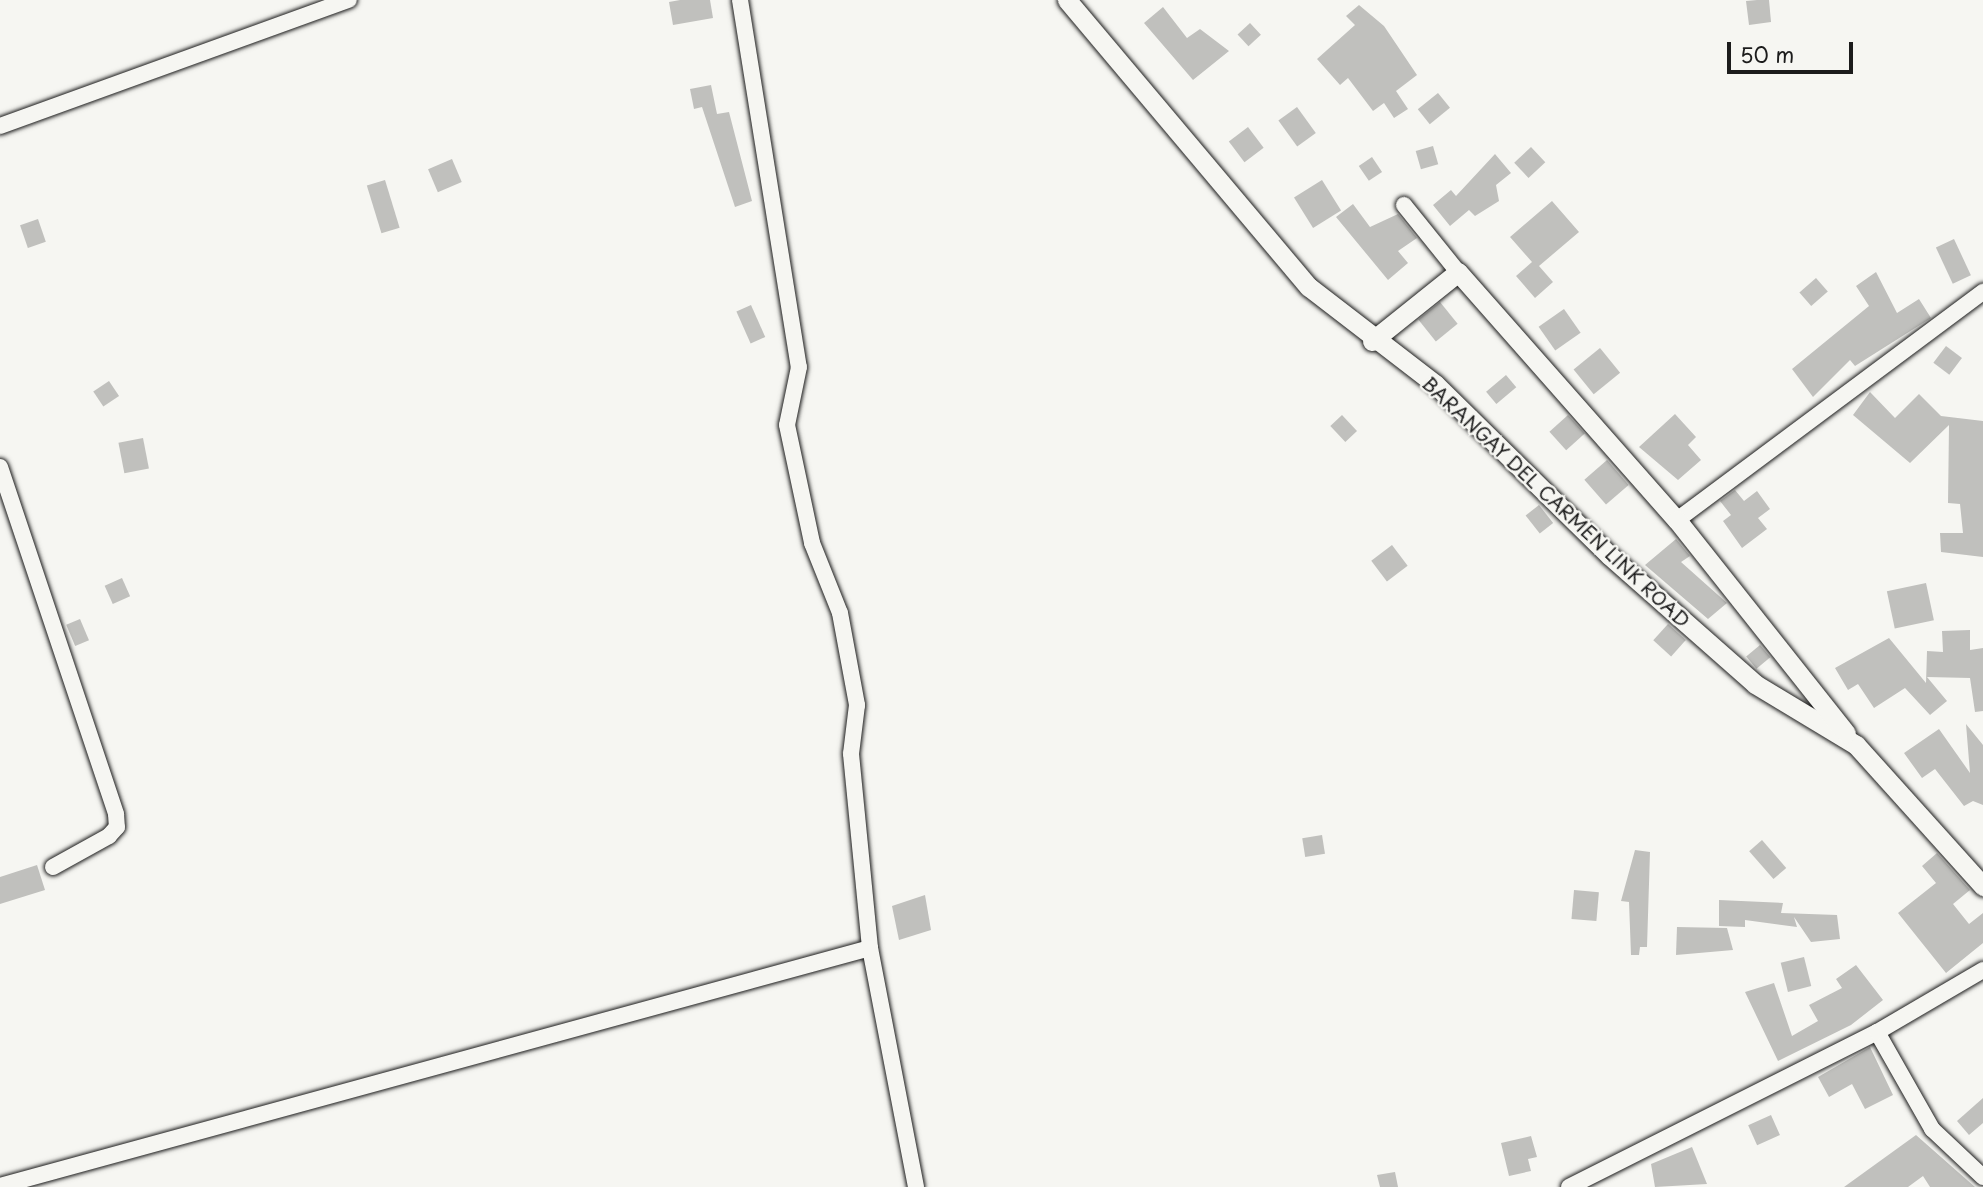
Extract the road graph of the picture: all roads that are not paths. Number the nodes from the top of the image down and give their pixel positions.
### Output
1 (349, 0) edge
2 (740, 0) edge
3 (1067, 0) edge
4 (0, 126) edge
5 (1404, 205) dead end
6 (1458, 272) junction
7 (1983, 292) edge
8 (1372, 341) junction
9 (0, 467) edge
10 (1677, 520) junction
11 (1856, 745) junction
12 (53, 867) dead end
13 (1983, 886) edge
14 (870, 948) junction
15 (1983, 970) edge
16 (1877, 1032) junction
17 (1983, 1177) edge
18 (0, 1186) edge
19 (916, 1187) edge
20 (1569, 1187) edge

1 - 4 street
2 - 14 street
3 - 8 street, BARANGAY DEL CARMEN LINK ROAD
5 - 6 street
6 - 8 street
6 - 10 street
7 - 10 street
8 - 11 street, BARANGAY DEL CARMEN LINK ROAD
9 - 12 street
10 - 11 street
11 - 13 street, BARANGAY DEL CARMEN LINK ROAD
14 - 18 street
14 - 19 street
15 - 16 street
16 - 17 street
16 - 20 street

